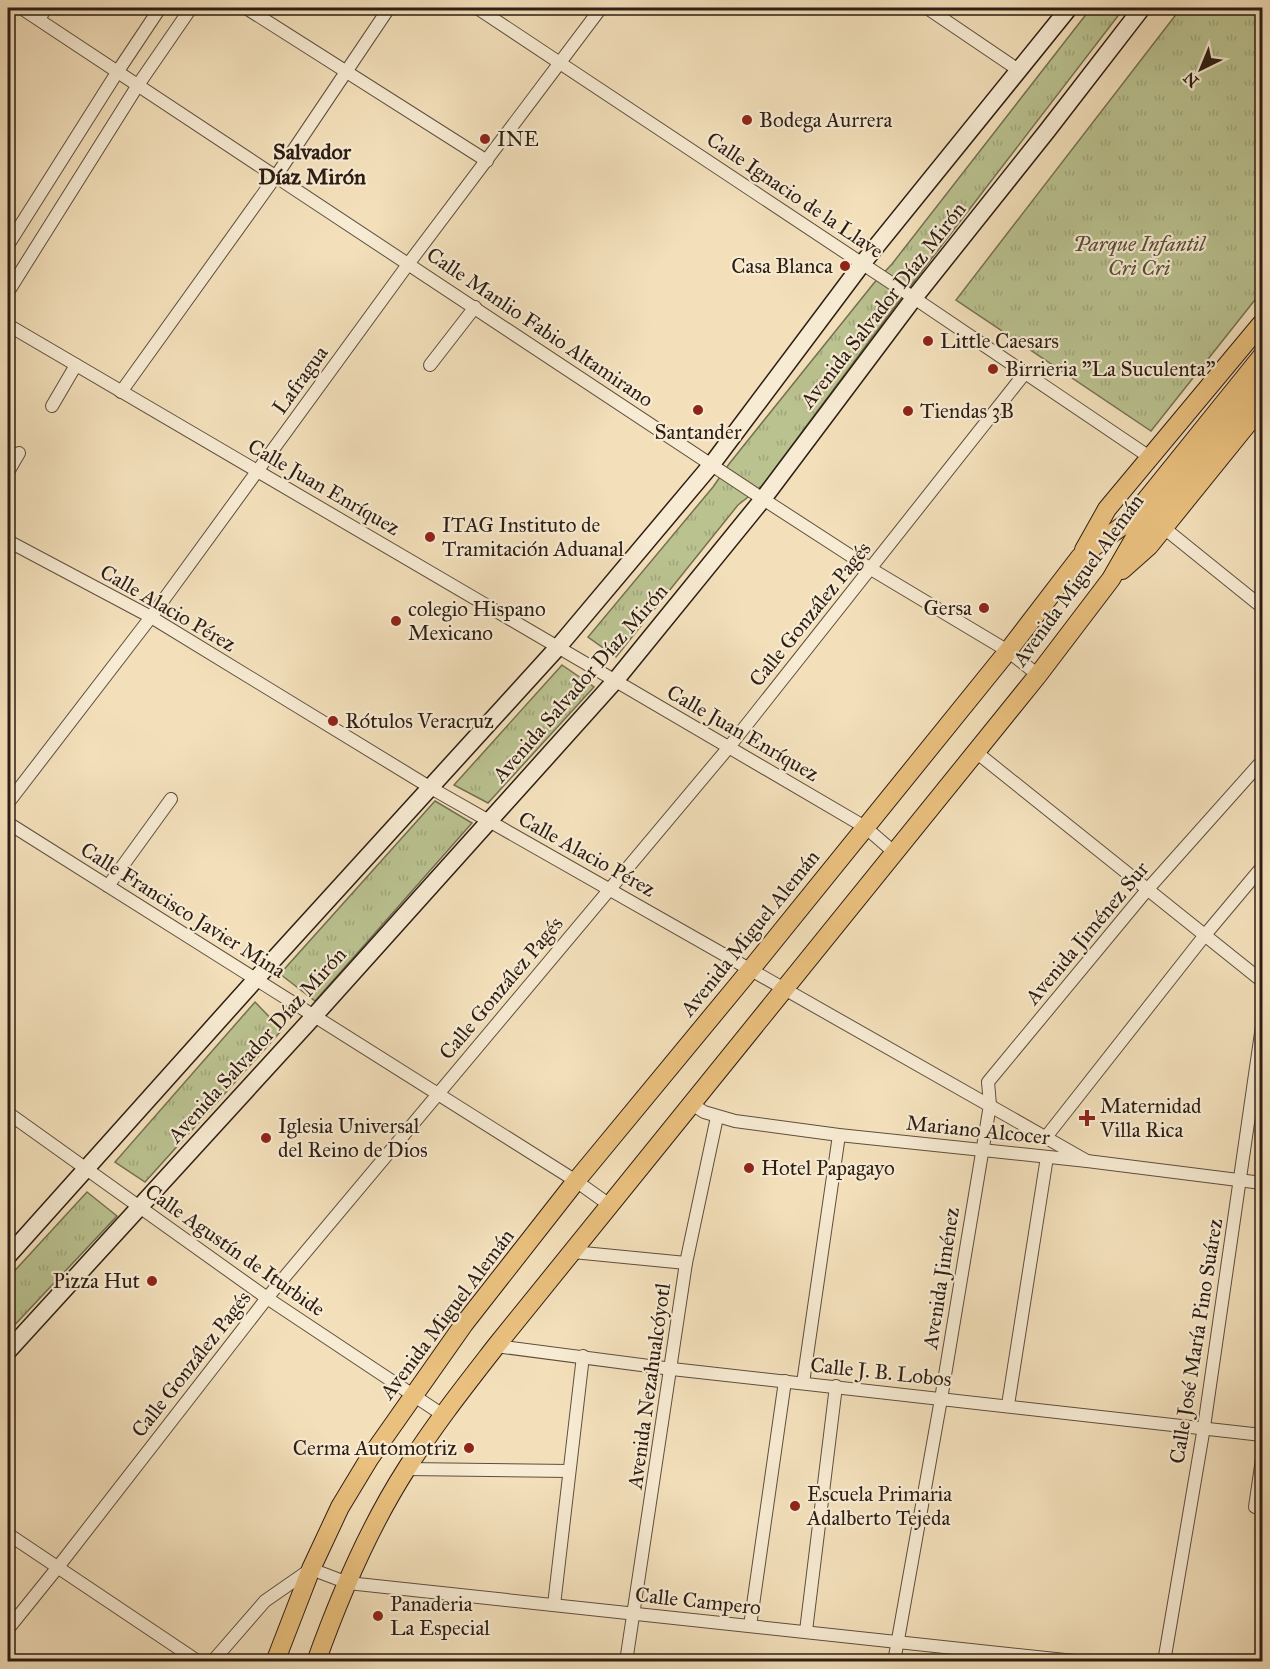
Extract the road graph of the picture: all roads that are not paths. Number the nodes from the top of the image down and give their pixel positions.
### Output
1 (21, 8) edge
2 (46, 8) edge
3 (160, 8) edge
4 (190, 8) edge
5 (246, 8) edge
6 (389, 8) edge
7 (477, 8) edge
8 (601, 8) edge
9 (927, 8) edge
10 (1069, 8) edge
11 (1142, 8) edge
12 (39, 19) junction
13 (560, 62) junction
14 (118, 71) junction
15 (346, 71) junction
16 (1020, 71) junction
17 (138, 84) junction
18 (487, 161) junction
19 (276, 176) junction
20 (8, 245) edge
21 (410, 264) junction
22 (862, 264) junction
23 (8, 292) edge
24 (914, 298) junction
25 (475, 307) junction
26 (1263, 323) edge
27 (8, 325) edge
28 (76, 365) junction
29 (430, 365) dead end
30 (1260, 367) edge
31 (1025, 373) junction
32 (122, 392) junction
33 (52, 406) dead end
34 (1263, 406) edge
35 (19, 453) dead end
36 (1151, 458) junction
37 (712, 464) junction
38 (257, 470) junction
39 (8, 472) edge
40 (763, 499) junction
41 (1164, 528) junction
42 (8, 541) edge
43 (1080, 557) junction
44 (871, 569) junction
45 (1111, 579) junction
46 (1263, 607) edge
47 (151, 617) junction
48 (559, 646) junction
49 (1008, 651) junction
50 (1038, 675) junction
51 (615, 681) junction
52 (729, 747) junction
53 (976, 752) junction
54 (1263, 760) edge
55 (430, 788) junction
56 (171, 799) dead end
57 (8, 803) edge
58 (489, 822) junction
59 (8, 823) edge
60 (865, 827) junction
61 (895, 853) junction
62 (1263, 867) edge
63 (108, 886) junction
64 (609, 888) junction
65 (1147, 890) junction
66 (1205, 935) junction
67 (751, 969) junction
68 (256, 979) junction
69 (1263, 981) edge
70 (785, 988) junction
71 (315, 1016) junction
72 (1263, 1026) edge
73 (439, 1094) junction
74 (692, 1104) junction
75 (990, 1105) junction
76 (8, 1113) edge
77 (717, 1117) junction
78 (839, 1135) junction
79 (1046, 1137) junction
80 (982, 1149) junction
81 (1047, 1157) junction
82 (1087, 1161) junction
83 (87, 1169) junction
84 (576, 1181) junction
85 (1240, 1181) junction
86 (1263, 1183) edge
87 (140, 1206) junction
88 (611, 1206) junction
89 (573, 1252) junction
90 (8, 1257) edge
91 (686, 1263) junction
92 (267, 1298) junction
93 (496, 1346) junction
94 (8, 1351) edge
95 (583, 1356) junction
96 (672, 1369) junction
97 (785, 1381) junction
98 (803, 1383) junction
99 (836, 1386) junction
100 (413, 1395) junction
101 (941, 1399) junction
102 (1008, 1405) junction
103 (443, 1415) junction
104 (1203, 1427) junction
105 (1263, 1435) edge
106 (1263, 1459) edge
107 (406, 1469) junction
108 (569, 1471) junction
109 (1255, 1507) dead end
110 (8, 1534) edge
111 (58, 1568) junction
112 (312, 1569) junction
113 (348, 1583) junction
114 (554, 1605) junction
115 (634, 1614) junction
116 (750, 1626) junction
117 (8, 1629) edge
118 (806, 1631) junction
119 (897, 1642) junction
120 (199, 1662) edge
121 (212, 1662) edge
122 (275, 1662) edge
123 (316, 1662) edge
124 (626, 1662) edge
125 (894, 1662) edge
126 (1084, 1662) edge
127 (1164, 1662) edge

1 - 12 street, Calle Manlio Fabio Altamirano
2 - 12 street
3 - 14 street
4 - 17 street
5 - 15 street
6 - 15 street
7 - 13 street, Calle Ignacio de la Llave
8 - 13 street, Lafragua
9 - 16 street
10 - 16 main road, Avenida Salvador Díaz Mirón
11 - 24 main road, Avenida Salvador Díaz Mirón
12 - 14 street, Calle Manlio Fabio Altamirano
13 - 18 street, Lafragua
13 - 22 street, Calle Ignacio de la Llave
14 - 17 street, Calle Manlio Fabio Altamirano
14 - 20 street
15 - 18 street
15 - 19 street
16 - 22 main road, Avenida Salvador Díaz Mirón
17 - 19 street, Calle Manlio Fabio Altamirano
17 - 23 street
18 - 21 street, Lafragua
19 - 21 street, Calle Manlio Fabio Altamirano
19 - 32 street
21 - 25 street, Calle Manlio Fabio Altamirano
21 - 38 street, Lafragua
22 - 24 street, Calle Ignacio de la Llave
22 - 37 main road, Avenida Salvador Díaz Mirón
24 - 31 street, Calle Ignacio de la Llave
24 - 40 main road, Avenida Salvador Díaz Mirón
25 - 29 street
25 - 37 street, Calle Manlio Fabio Altamirano
26 - 36 main road
27 - 28 street, Calle Juan Enríquez
28 - 32 street, Calle Juan Enríquez
28 - 33 street
30 - 43 main road, Avenida Miguel Alemán
30 - 45 main road, Avenida Miguel Alemán
31 - 36 street, Calle Ignacio de la Llave
31 - 44 street, Calle González Pagés
32 - 38 street, Calle Juan Enríquez
34 - 41 main road
35 - 39 street
36 - 43 main road
37 - 40 street, Calle Manlio Fabio Altamirano
37 - 48 main road, Avenida Salvador Díaz Mirón
38 - 47 street, Lafragua
38 - 48 street, Calle Juan Enríquez
40 - 44 street, Calle Manlio Fabio Altamirano
40 - 51 main road, Avenida Salvador Díaz Mirón
41 - 45 main road
41 - 46 street
42 - 47 street, Calle Alacio Pérez
43 - 49 main road, Avenida Miguel Alemán
44 - 49 street, Calle Manlio Fabio Altamirano
44 - 52 street, Calle González Pagés
45 - 50 main road, Avenida Miguel Alemán
47 - 55 street, Calle Alacio Pérez
47 - 57 street, Lafragua
48 - 51 street, Calle Juan Enríquez
48 - 55 main road, Avenida Salvador Díaz Mirón
49 - 50 street, Calle Manlio Fabio Altamirano
49 - 60 main road, Avenida Miguel Alemán
50 - 53 main road, Avenida Miguel Alemán
51 - 52 street, Calle Juan Enríquez
51 - 58 main road, Avenida Salvador Díaz Mirón
52 - 60 street, Calle Juan Enríquez
52 - 64 street, Calle González Pagés
53 - 61 main road, Avenida Miguel Alemán
53 - 65 street
54 - 65 street, Avenida Jiménez Sur
55 - 58 street, Calle Alacio Pérez
55 - 68 main road, Avenida Salvador Díaz Mirón
56 - 63 street
58 - 64 street, Calle Alacio Pérez
58 - 71 main road, Avenida Salvador Díaz Mirón
59 - 63 street, Calle Francisco Javier Mina
60 - 61 street, Calle Juan Enríquez
60 - 67 main road, Avenida Miguel Alemán
61 - 70 main road, Avenida Miguel Alemán
62 - 66 street
63 - 68 street, Calle Francisco Javier Mina
64 - 67 street, Calle Alacio Pérez
64 - 73 street, Calle González Pagés
65 - 66 street
65 - 75 street, Avenida Jiménez Sur
66 - 69 street
66 - 79 street
67 - 70 street, Calle Alacio Pérez
67 - 84 main road, Avenida Miguel Alemán
68 - 71 street, Calle Francisco Javier Mina
68 - 83 main road, Avenida Salvador Díaz Mirón
70 - 74 main road, Avenida Miguel Alemán
70 - 75 street, Calle Alacio Pérez
71 - 73 street, Calle Francisco Javier Mina
71 - 87 main road, Avenida Salvador Díaz Mirón
72 - 85 street, Calle José María Pino Suárez
73 - 84 street, Calle Francisco Javier Mina
73 - 92 street, Calle González Pagés
74 - 77 street, Mariano Alcocer
74 - 88 main road, Avenida Miguel Alemán
75 - 79 street, Calle Alacio Pérez
75 - 80 street, Avenida Jiménez Sur
76 - 83 street, Calle Agustín de Iturbide
77 - 78 street, Mariano Alcocer
77 - 91 street, Avenida Nezahualcóyotl
78 - 80 street, Mariano Alcocer
78 - 98 street
79 - 82 street, Calle Alacio Pérez
80 - 81 street, Mariano Alcocer
80 - 101 street, Avenida Jiménez
81 - 82 street, Mariano Alcocer
81 - 102 street
82 - 85 street, Mariano Alcocer
83 - 87 street, Calle Agustín de Iturbide
83 - 90 main road, Avenida Salvador Díaz Mirón
84 - 88 street, Calle Francisco Javier Mina
84 - 100 main road, Avenida Miguel Alemán
85 - 86 street, Mariano Alcocer
85 - 104 street, Calle José María Pino Suárez
87 - 92 street, Calle Agustín de Iturbide
87 - 94 main road, Avenida Salvador Díaz Mirón
88 - 89 main road, Avenida Miguel Alemán
89 - 91 street
89 - 93 main road, Avenida Miguel Alemán
91 - 96 street, Avenida Nezahualcóyotl
92 - 100 street, Calle Agustín de Iturbide
92 - 111 street, Calle González Pagés
93 - 95 street, Calle J. B. Lobos
93 - 103 main road, Avenida Miguel Alemán
95 - 96 street, Calle J. B. Lobos
95 - 108 street
96 - 97 street, Calle J. B. Lobos
96 - 115 street, Avenida Nezahualcóyotl
97 - 98 street, Calle J. B. Lobos
97 - 116 street
98 - 99 street, Calle J. B. Lobos
99 - 101 street, Calle J. B. Lobos
99 - 118 street
100 - 103 street, Calle Agustín de Iturbide
100 - 112 main road, Avenida Miguel Alemán
101 - 102 street, Calle J. B. Lobos
101 - 119 street, Avenida Jiménez
102 - 104 street, Calle J. B. Lobos
103 - 107 main road, Avenida Miguel Alemán
104 - 105 street, Calle J. B. Lobos
104 - 127 street, Calle José María Pino Suárez
106 - 109 street
107 - 108 street
107 - 113 main road, Avenida Miguel Alemán
108 - 114 street
110 - 111 street
111 - 117 street, Calle González Pagés
111 - 120 street
112 - 113 street, Calle Campero
112 - 121 street
112 - 122 main road, Avenida Miguel Alemán
113 - 114 street, Calle Campero
113 - 123 main road, Avenida Miguel Alemán
114 - 115 street, Calle Campero
115 - 116 street, Calle Campero
115 - 124 street, Avenida Nezahualcóyotl
116 - 118 street, Calle Campero
118 - 119 street, Calle Campero
119 - 125 street, Avenida Jiménez
119 - 126 street, Calle Campero

